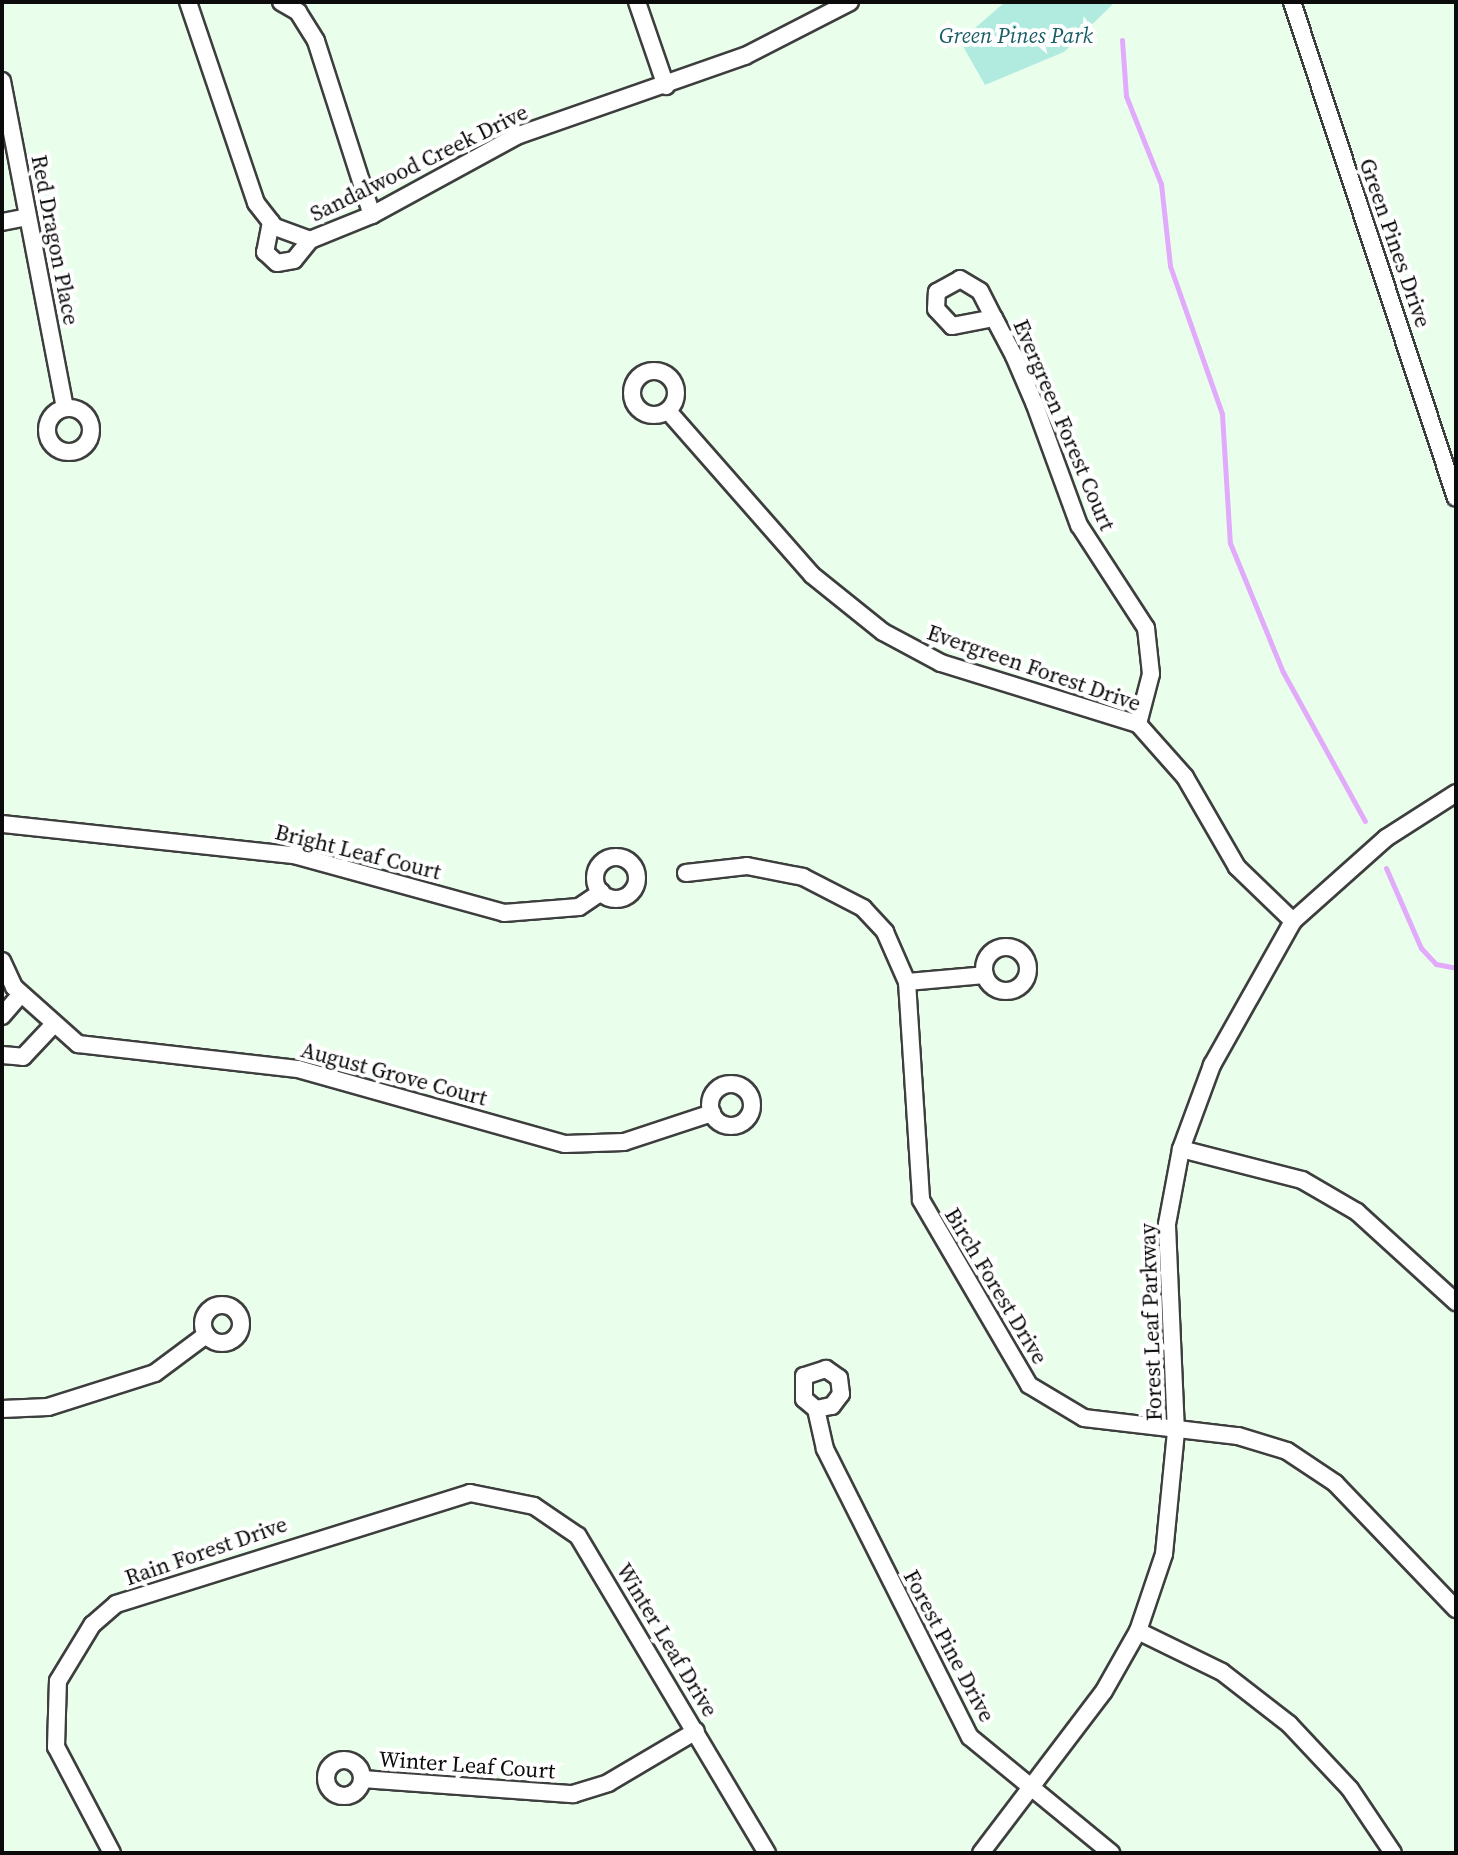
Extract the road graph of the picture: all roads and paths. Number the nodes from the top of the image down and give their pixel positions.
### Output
1 (188, 2) edge
2 (281, 2) edge
3 (637, 2) edge
4 (850, 2) edge
5 (1292, 2) edge
6 (2, 81) edge
7 (666, 86) junction
8 (372, 215) junction
9 (27, 217) junction
10 (2, 222) edge
11 (271, 222) junction
12 (310, 240) junction
13 (994, 318) dead end
14 (65, 408) dead end
15 (668, 411) dead end
16 (1456, 498) edge
17 (1138, 724) junction
18 (1456, 793) edge
19 (2, 824) edge
20 (686, 873) dead end
21 (601, 892) dead end
22 (1293, 921) junction
23 (2, 961) edge
24 (985, 975) dead end
25 (907, 982) junction
26 (21, 994) junction
27 (2, 1016) edge
28 (53, 1025) junction
29 (2, 1055) edge
30 (712, 1113) dead end
31 (1181, 1149) junction
32 (1456, 1302) edge
33 (206, 1335) dead end
34 (2, 1409) edge
35 (816, 1409) dead end
36 (1176, 1432) junction
37 (491, 1493) joint
38 (1456, 1609) edge
39 (1138, 1631) junction
40 (696, 1731) junction
41 (362, 1779) dead end
42 (1031, 1790) junction
43 (111, 1853) edge
44 (767, 1853) edge
45 (981, 1853) edge
46 (1111, 1853) edge
47 (1393, 1853) edge

1 - 11 street
2 - 8 street
3 - 7 street
4 - 7 street, Sandalwood Creek Drive
5 - 16 street, Green Pines Drive
6 - 9 street, Red Dragon Place
7 - 8 street, Sandalwood Creek Drive
8 - 12 street, Sandalwood Creek Drive
9 - 10 street
9 - 14 street, Red Dragon Place
11 - 12 street, Sandalwood Creek Drive
11 - 12 street
13 - 17 street, Evergreen Forest Court
15 - 17 street, Evergreen Forest Drive
17 - 22 street, Evergreen Forest Drive
18 - 22 street, Forest Leaf Parkway
19 - 21 street, Bright Leaf Court
20 - 25 street, Birch Forest Drive
22 - 31 street, Forest Leaf Parkway
23 - 26 street, August Grove Court
24 - 25 street
25 - 36 street, Birch Forest Drive
26 - 27 street
26 - 28 street, August Grove Court
28 - 29 street
28 - 30 street, August Grove Court
31 - 32 street
31 - 36 street, Forest Leaf Parkway
33 - 34 street
35 - 42 street, Forest Pine Drive
36 - 38 street, Birch Forest Drive
36 - 39 street, Forest Leaf Parkway
37 - 40 street, Winter Leaf Drive
37 - 43 street, Rain Forest Drive
39 - 42 street, Forest Leaf Parkway
39 - 47 street
40 - 41 street, Winter Leaf Court
40 - 44 street, Winter Leaf Drive
42 - 45 street, Forest Leaf Parkway
42 - 46 street, Forest Pine Drive

